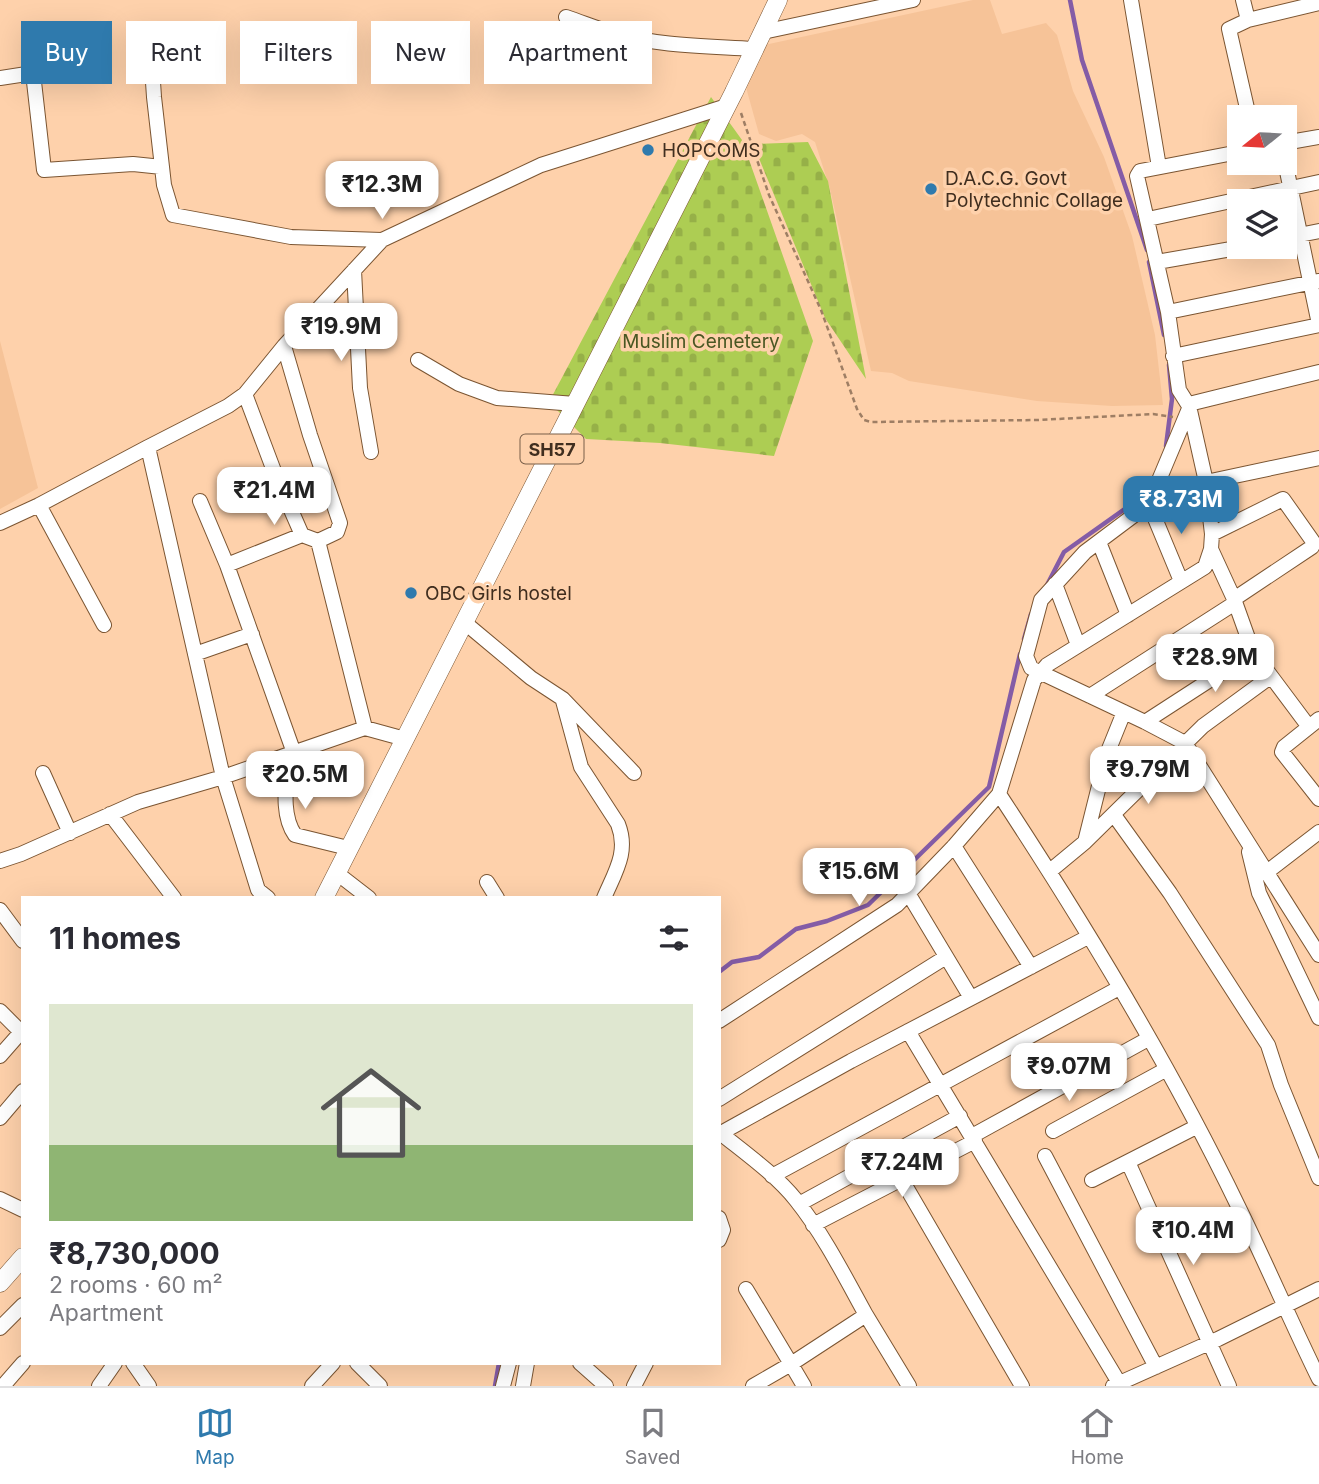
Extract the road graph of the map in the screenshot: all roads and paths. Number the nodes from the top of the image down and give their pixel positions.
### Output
1 (778, 0) edge
2 (913, 0) edge
3 (1131, 0) edge
4 (1243, 0) edge
5 (1319, 3) edge
6 (566, 17) dead end
7 (1248, 20) junction
8 (763, 32) junction
9 (753, 50) junction
10 (0, 78) edge
11 (154, 84) edge
12 (730, 99) junction
13 (1246, 105) edge
14 (1319, 137) edge
15 (1297, 141) edge
16 (1227, 154) edge
17 (162, 167) junction
18 (1159, 167) junction
19 (1288, 175) edge
20 (1319, 182) edge
21 (1291, 188) junction
22 (1147, 219) junction
23 (1319, 231) edge
24 (1301, 234) junction
25 (1297, 235) edge
26 (382, 240) junction
27 (1227, 250) edge
28 (1157, 262) junction
29 (354, 270) junction
30 (1315, 282) edge
31 (1168, 312) junction
32 (1319, 325) edge
33 (284, 346) junction
34 (1173, 356) junction
35 (418, 360) dead end
36 (1319, 372) edge
37 (245, 394) junction
38 (575, 404) junction
39 (1184, 412) junction
40 (148, 447) junction
41 (371, 452) dead end
42 (1319, 458) edge
43 (1206, 482) junction
44 (200, 501) dead end
45 (1149, 504) junction
46 (39, 505) junction
47 (0, 523) edge
48 (1212, 534) junction
49 (302, 535) junction
50 (318, 541) junction
51 (1099, 542) junction
52 (1212, 549) junction
53 (227, 565) junction
54 (1181, 581) junction
55 (1055, 584) junction
56 (1234, 601) junction
57 (1128, 615) junction
58 (464, 622) junction
59 (104, 625) dead end
60 (252, 634) junction
61 (1079, 645) junction
62 (1253, 652) junction
63 (195, 654) junction
64 (1041, 672) junction
65 (1270, 677) junction
66 (1090, 696) junction
67 (563, 699) junction
68 (1124, 712) junction
69 (1145, 722) junction
70 (1314, 723) edge
71 (365, 729) junction
72 (405, 739) junction
73 (1185, 743) junction
74 (291, 754) junction
75 (43, 773) dead end
76 (634, 773) dead end
77 (223, 777) junction
78 (999, 794) junction
79 (1319, 799) edge
80 (110, 814) junction
81 (1114, 815) junction
82 (69, 832) junction
83 (1319, 832) edge
84 (1247, 840) junction
85 (1085, 842) junction
86 (954, 846) junction
87 (347, 851) junction
88 (0, 860) edge
89 (1050, 871) junction
90 (1267, 872) junction
91 (487, 882) dead end
92 (908, 893) junction
93 (172, 896) edge
94 (266, 896) edge
95 (325, 896) edge
96 (366, 896) edge
97 (496, 896) edge
98 (605, 896) edge
99 (0, 909) edge
100 (1088, 937) junction
101 (21, 938) edge
102 (1319, 955) edge
103 (946, 957) junction
104 (1031, 967) junction
105 (1119, 988) junction
106 (971, 998) junction
107 (0, 1011) edge
108 (1319, 1018) edge
109 (721, 1020) edge
110 (908, 1031) junction
111 (21, 1032) edge
112 (21, 1034) edge
113 (1148, 1040) junction
114 (0, 1056) edge
115 (1165, 1070) junction
116 (940, 1084) junction
117 (21, 1093) edge
118 (721, 1098) edge
119 (960, 1116) junction
120 (0, 1118) edge
121 (1196, 1127) junction
122 (1053, 1131) dead end
123 (721, 1132) edge
124 (721, 1134) edge
125 (974, 1139) junction
126 (1045, 1156) dead end
127 (1128, 1162) junction
128 (772, 1176) junction
129 (1319, 1178) edge
130 (902, 1180) junction
131 (1092, 1180) dead end
132 (0, 1199) edge
133 (799, 1204) junction
134 (21, 1209) edge
135 (813, 1225) junction
136 (21, 1259) edge
137 (0, 1283) edge
138 (746, 1289) dead end
139 (1319, 1289) edge
140 (21, 1307) edge
141 (1285, 1307) junction
142 (866, 1315) junction
143 (0, 1328) edge
144 (1209, 1342) junction
145 (791, 1364) junction
146 (21, 1365) edge
147 (114, 1365) edge
148 (134, 1365) edge
149 (331, 1365) edge
150 (359, 1365) edge
151 (508, 1365) edge
152 (527, 1365) edge
153 (582, 1365) edge
154 (645, 1365) edge
155 (1156, 1367) junction
156 (1319, 1379) edge
157 (1117, 1385) edge
158 (3, 1386) edge
159 (99, 1386) edge
160 (149, 1386) edge
161 (312, 1386) edge
162 (380, 1386) edge
163 (503, 1386) edge
164 (523, 1386) edge
165 (606, 1386) edge
166 (634, 1386) edge
167 (753, 1386) edge
168 (804, 1386) edge
169 (909, 1386) edge
170 (1022, 1386) edge
171 (1229, 1386) edge

1 - 8 main road, SH57
2 - 8 street
3 - 18 street
4 - 7 street
5 - 7 street
6 - 9 street
7 - 13 street
8 - 9 main road, SH57
9 - 12 main road, SH57
10 - 17 street
11 - 17 street
12 - 26 street
12 - 38 main road, SH57
12 - 39 path
14 - 15 street
16 - 18 street
17 - 26 street
18 - 22 street
19 - 21 street
20 - 21 street
21 - 22 street
21 - 24 street
22 - 28 street
23 - 24 street
24 - 25 street
24 - 30 street
26 - 29 street
27 - 28 street
28 - 31 street
29 - 33 street
29 - 41 street
30 - 31 street
30 - 32 street
31 - 34 street
32 - 34 street
33 - 37 street
33 - 50 street
34 - 39 street
35 - 38 street
36 - 39 street
37 - 40 street
37 - 49 street
38 - 58 main road, SH57
39 - 43 street
39 - 45 street
40 - 46 street
40 - 63 street
42 - 43 street
43 - 48 street
44 - 53 street
45 - 51 street
45 - 54 street
46 - 47 street
46 - 59 street
48 - 52 street
48 - 56 street
49 - 50 street
49 - 53 street
50 - 71 street
51 - 55 street
51 - 57 street
52 - 54 street
52 - 56 street
53 - 60 street
54 - 57 street
55 - 61 street
55 - 64 street
56 - 62 street
56 - 66 street
57 - 61 street
58 - 67 street
58 - 72 main road, SH57
60 - 63 street
60 - 74 street
61 - 64 street
62 - 65 street
62 - 69 street
63 - 77 street
64 - 66 street
64 - 78 street
65 - 70 street
65 - 73 street
66 - 68 street
67 - 76 street
67 - 98 street
68 - 69 street
68 - 85 street
69 - 73 street
70 - 79 street
71 - 72 street
71 - 74 street
72 - 87 main road, SH57
73 - 81 street
73 - 84 street
74 - 77 street
74 - 87 street
75 - 82 street
77 - 80 street
77 - 94 street
78 - 86 street
78 - 89 street
80 - 82 street
80 - 93 street
81 - 85 street
81 - 129 street
82 - 88 street
83 - 90 street
84 - 90 street
84 - 108 street
85 - 89 street
86 - 92 street
86 - 104 street
87 - 95 main road, SH57
87 - 96 street
89 - 100 street
90 - 102 street
91 - 97 street
92 - 103 street
92 - 109 street
99 - 101 street
100 - 104 street
100 - 105 street
103 - 106 street
103 - 118 street
104 - 106 street
105 - 113 street
105 - 116 street
106 - 110 street
107 - 111 street
110 - 116 street
110 - 123 street
112 - 114 street
113 - 115 street
113 - 125 street
115 - 121 street
115 - 122 street
116 - 119 street
116 - 128 street
117 - 120 street
119 - 125 street
119 - 133 street
121 - 127 street
121 - 141 street
124 - 128 street
125 - 130 street
125 - 157 street
126 - 155 street
127 - 131 street
127 - 144 street
128 - 133 street
130 - 135 street
130 - 170 street
132 - 134 street
133 - 135 street
135 - 142 street
136 - 137 main road
138 - 145 street
139 - 141 street
140 - 143 street
141 - 144 street
141 - 156 street
142 - 145 street
142 - 169 street
144 - 155 street
144 - 171 street
145 - 167 street
145 - 168 street
146 - 158 street
147 - 159 street
148 - 160 street
149 - 161 street
150 - 162 street
151 - 163 street
152 - 164 street
153 - 165 street
154 - 166 street
155 - 157 street

